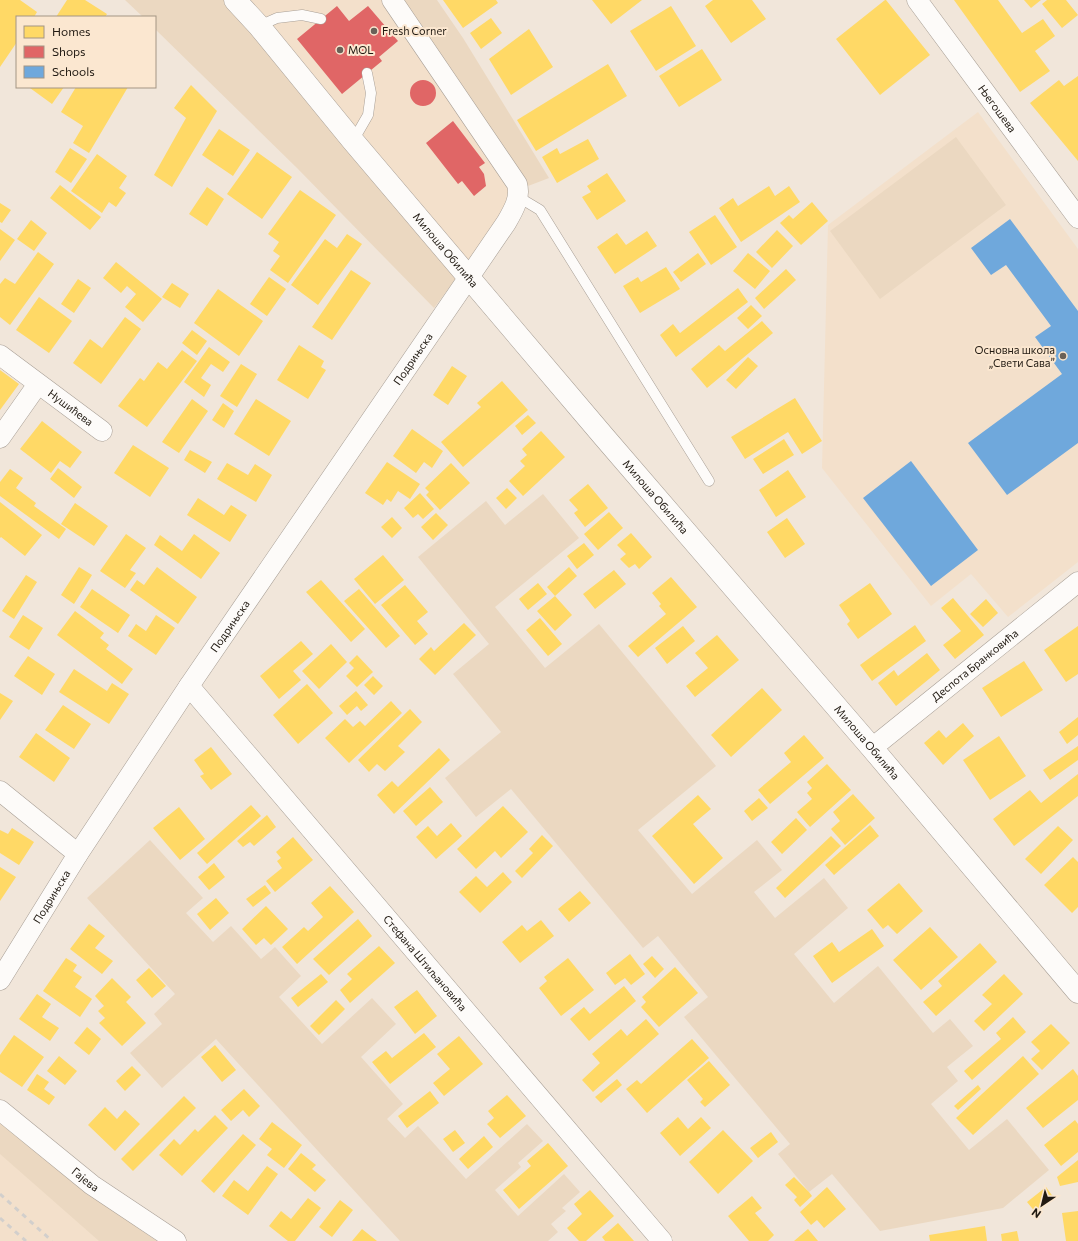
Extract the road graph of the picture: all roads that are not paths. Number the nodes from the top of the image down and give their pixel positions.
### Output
1 (392, 0) edge
2 (917, 0) edge
3 (248, 9) edge
4 (321, 19) dead end
5 (366, 74) dead end
6 (353, 141) junction
7 (517, 200) junction
8 (1078, 218) edge
9 (469, 277) junction
10 (0, 355) edge
11 (38, 384) junction
12 (102, 431) dead end
13 (0, 438) edge
14 (709, 482) dead end
15 (1078, 582) edge
16 (189, 686) junction
17 (872, 748) junction
18 (0, 791) edge
19 (78, 854) junction
20 (0, 980) edge
21 (1078, 992) edge
22 (0, 1110) edge
23 (176, 1241) edge
24 (662, 1241) edge

1 - 7 street
2 - 8 street, Његошева
3 - 4 lane
3 - 6 street, Милоша Обилића
5 - 6 lane
6 - 9 street, Милоша Обилића
7 - 9 street, Подрињска
7 - 14 lane
9 - 16 street, Подрињска
9 - 17 street, Милоша Обилића
10 - 11 street, Нушићева
11 - 12 street, Нушићева
11 - 13 street, Нушићева
15 - 17 street, Деспота Бранковића
16 - 19 street, Подрињска
16 - 24 street, Стефана Штиљановића
17 - 21 street, Милоша Обилића
18 - 19 street
19 - 20 street, Подрињска
22 - 23 street, Гајева

